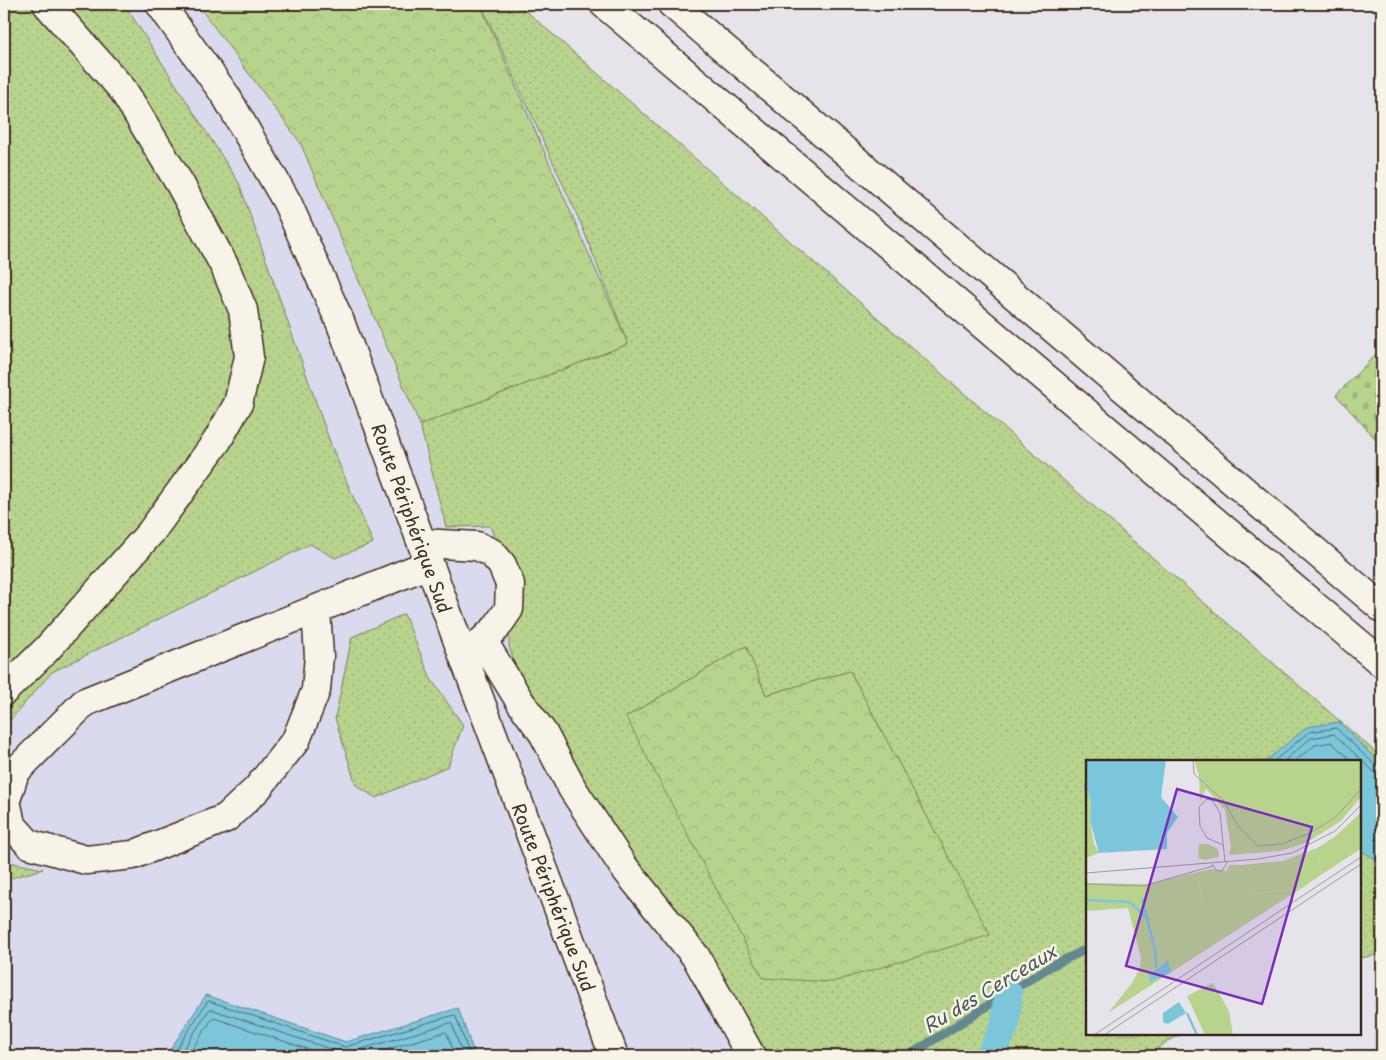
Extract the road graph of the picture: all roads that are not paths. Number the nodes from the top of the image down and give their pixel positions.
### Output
1 (48, 4) edge
2 (160, 4) edge
3 (604, 4) edge
4 (672, 4) edge
5 (426, 553) junction
6 (1382, 608) edge
7 (316, 610) junction
8 (473, 649) junction
9 (1382, 663) edge
10 (4, 691) edge
11 (614, 1056) edge
12 (751, 1056) edge

1 - 10 main road
2 - 5 main road, Route Périphérique Sud
3 - 9 main road
4 - 6 main road
5 - 7 main road
5 - 8 main road, Route Périphérique Sud
5 - 8 main road
7 - 7 main road
8 - 11 main road, Route Périphérique Sud
8 - 12 main road

